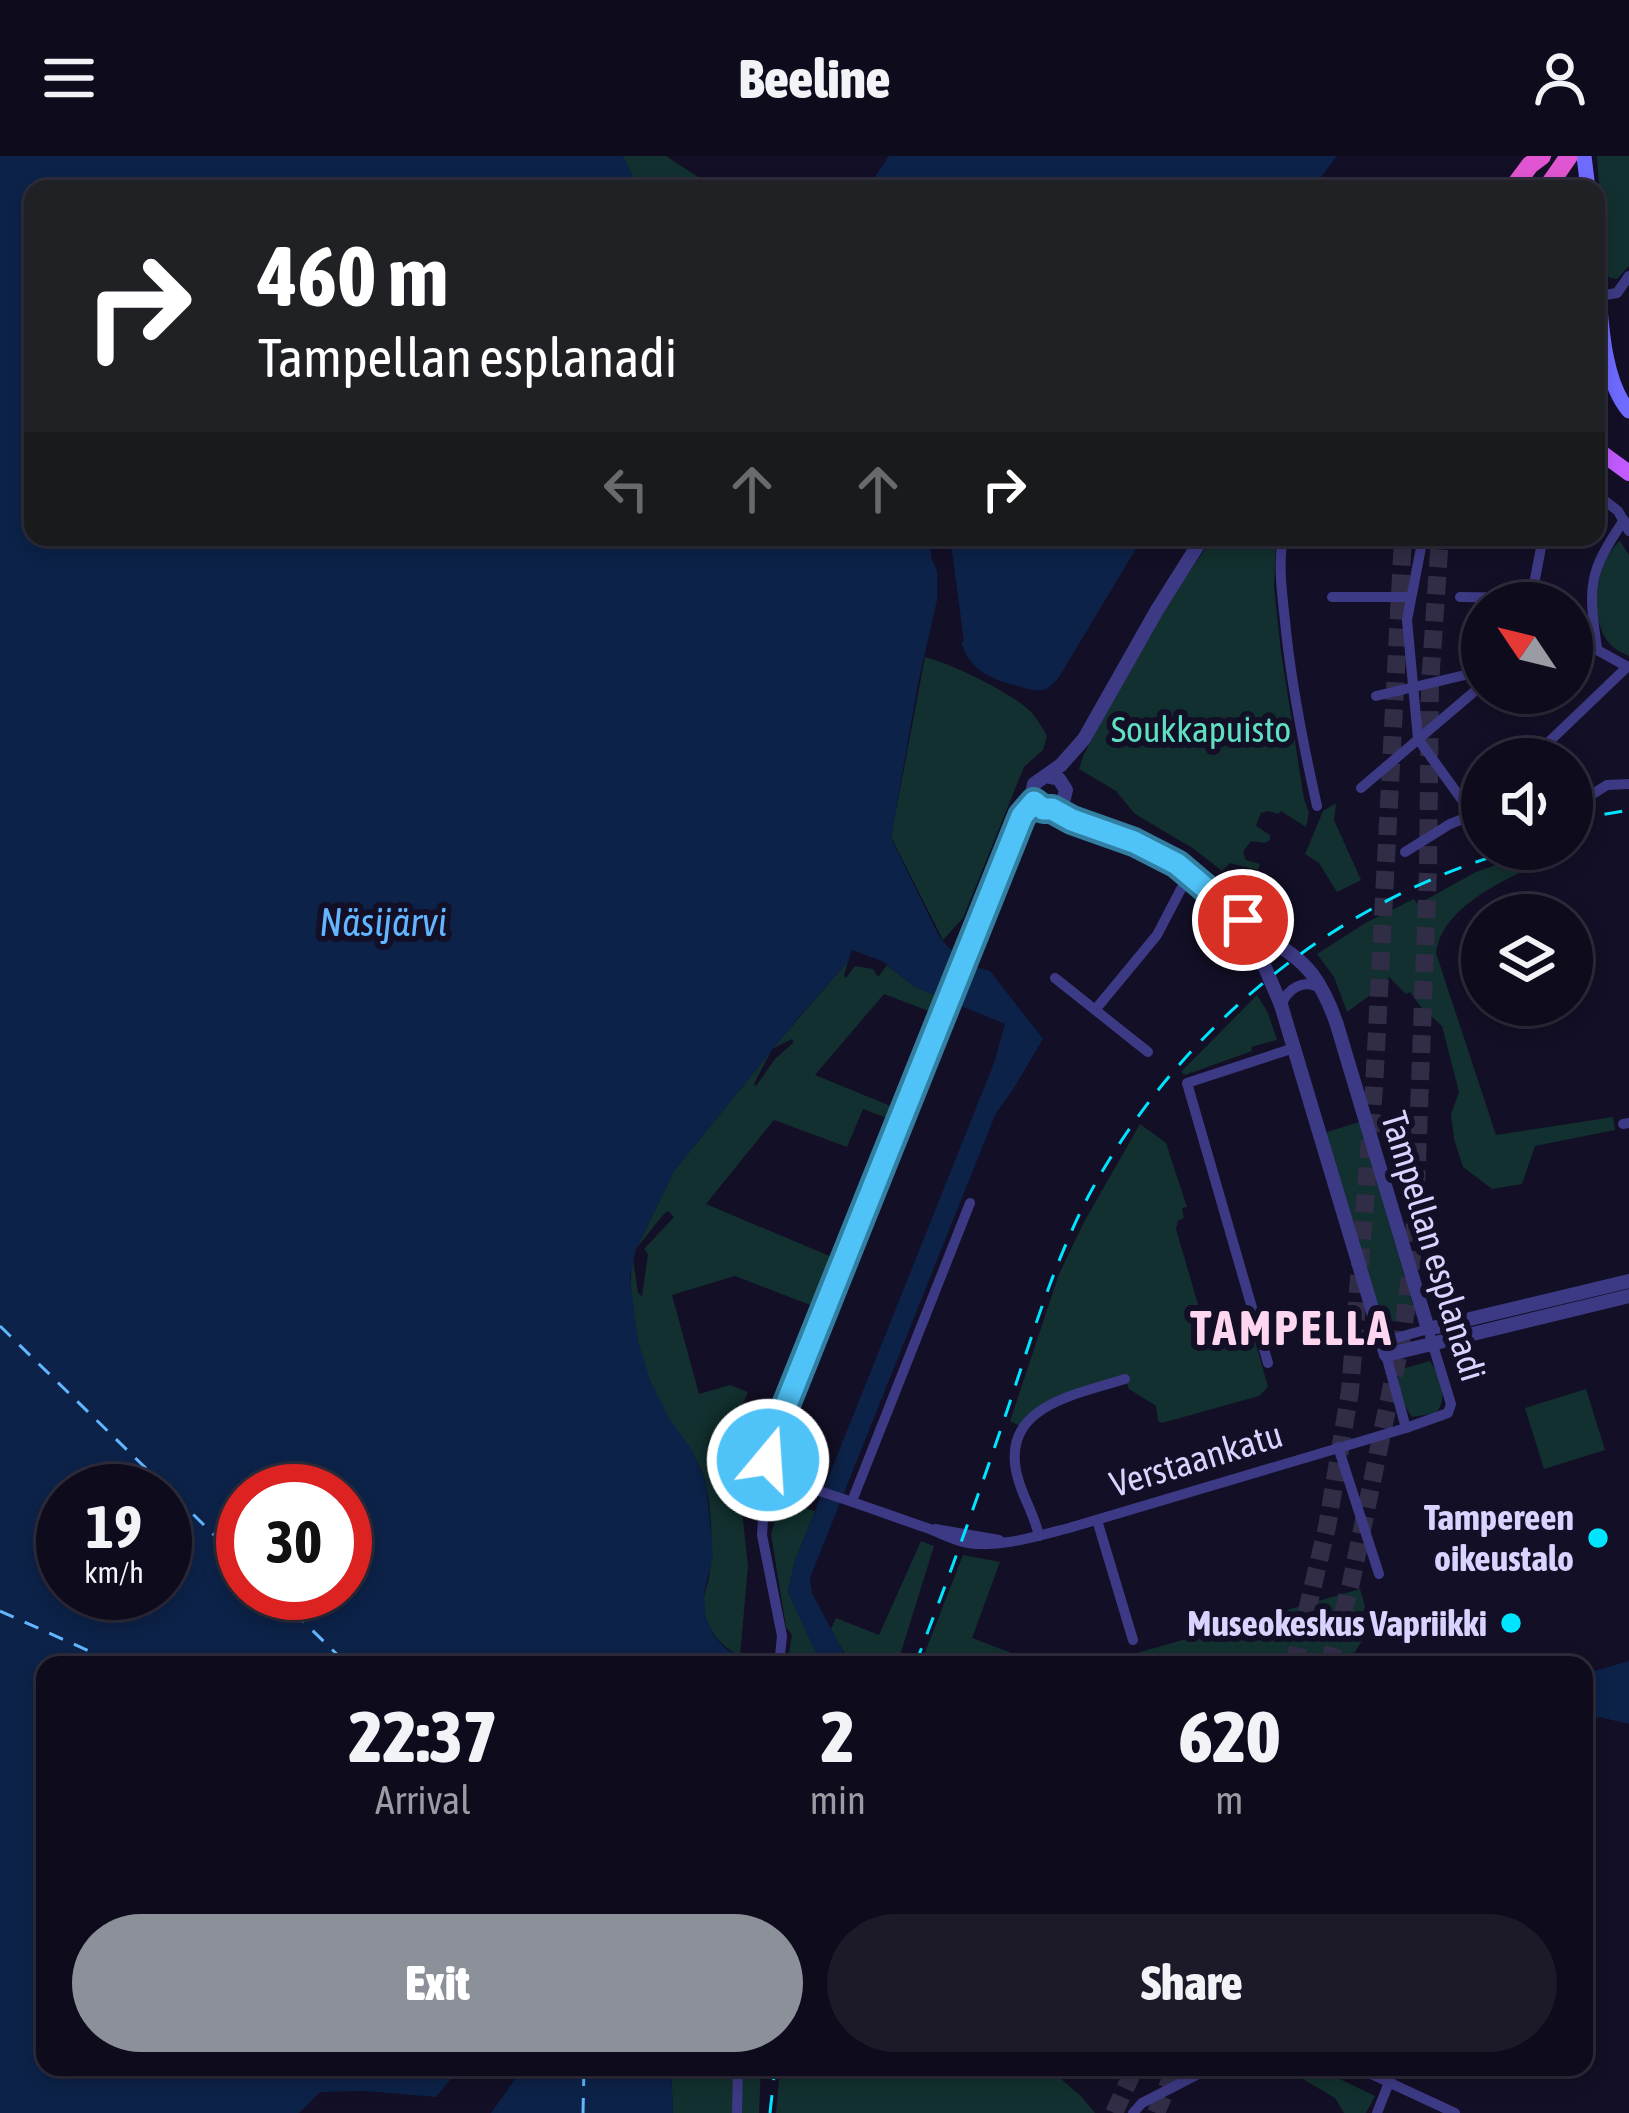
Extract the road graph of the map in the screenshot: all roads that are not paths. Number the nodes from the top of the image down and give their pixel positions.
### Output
1 (1544, 156) edge
2 (1577, 156) edge
3 (1518, 180) edge
4 (1554, 180) edge
5 (1629, 276) edge
6 (1605, 295) edge
7 (1605, 338) edge
8 (1629, 411) edge
9 (1605, 500) edge
10 (1626, 525) edge
11 (1197, 546) edge
12 (1283, 546) edge
13 (1422, 546) edge
14 (1542, 546) edge
15 (1535, 582) edge
16 (1332, 597) dead end
17 (1411, 597) junction
18 (1593, 647) edge
19 (1597, 648) junction
20 (1628, 667) edge
21 (1461, 676) edge
22 (1414, 686) junction
23 (1376, 695) dead end
24 (1461, 703) edge
25 (1553, 738) edge
26 (1084, 739) junction
27 (1418, 739) junction
28 (1046, 776) junction
29 (1629, 784) edge
30 (1361, 788) dead end
31 (1461, 790) edge
32 (1593, 793) edge
33 (1066, 794) junction
34 (1034, 802) junction
35 (1317, 806) dead end
36 (1052, 809) junction
37 (1461, 819) edge
38 (1094, 826) junction
39 (1405, 852) dead end
40 (1192, 875) junction
41 (1247, 924) junction
42 (1055, 978) dead end
43 (1321, 988) junction
44 (1281, 1005) junction
45 (1095, 1010) junction
46 (1289, 1050) junction
47 (1148, 1052) dead end
48 (970, 1204) dead end
49 (1629, 1281) edge
50 (1629, 1296) edge
51 (1430, 1336) junction
52 (1384, 1349) junction
53 (1268, 1363) dead end
54 (1124, 1378) dead end
55 (1406, 1428) junction
56 (1338, 1448) junction
57 (779, 1484) junction
58 (847, 1499) junction
59 (1097, 1520) junction
60 (1039, 1536) junction
61 (1379, 1574) dead end
62 (1133, 1640) dead end
63 (780, 1656) edge
64 (738, 2076) edge
65 (1194, 2076) edge
66 (1375, 2076) edge
67 (1392, 2076) edge
68 (1390, 2083) junction
69 (737, 2113) edge
70 (1133, 2113) edge
71 (1377, 2113) edge
72 (1455, 2113) edge

1 - 3 highway
2 - 4 highway
5 - 6 street
7 - 8 main road
9 - 10 street
10 - 19 street
11 - 26 street
12 - 35 street
13 - 17 street
14 - 15 street
16 - 17 street
17 - 22 street
18 - 19 street
19 - 20 street
20 - 25 street
21 - 22 street
22 - 23 street
22 - 27 street
24 - 27 street
26 - 28 street
26 - 33 street
27 - 30 street
27 - 31 street
28 - 33 street
28 - 34 street
29 - 32 street
33 - 36 street
33 - 38 street, Tampellan esplanadi
34 - 36 street
34 - 57 street
36 - 38 street, Tampellan esplanadi
37 - 39 street
38 - 40 street, Tampellan esplanadi
40 - 41 street, Tampellan esplanadi
40 - 45 street
41 - 43 street, Tampellan esplanadi
41 - 44 street, Tampellan esplanadi
42 - 45 street
43 - 44 street
43 - 51 street, Tampellan esplanadi
44 - 46 street, Tampellan esplanadi
45 - 47 street
46 - 52 street, Tampellan esplanadi
46 - 53 street
48 - 58 street
49 - 51 street
50 - 51 street
51 - 52 street
51 - 55 street, Tampellan esplanadi
52 - 55 street, Tampellan esplanadi
54 - 60 street
55 - 56 street, Verstaankatu
56 - 59 street, Verstaankatu
56 - 61 street
57 - 58 street, Verstaankatu
57 - 63 street
58 - 60 street, Verstaankatu
59 - 60 street, Verstaankatu
59 - 62 street
64 - 69 street
65 - 70 street
66 - 68 street
67 - 68 street
68 - 71 street
68 - 72 street

